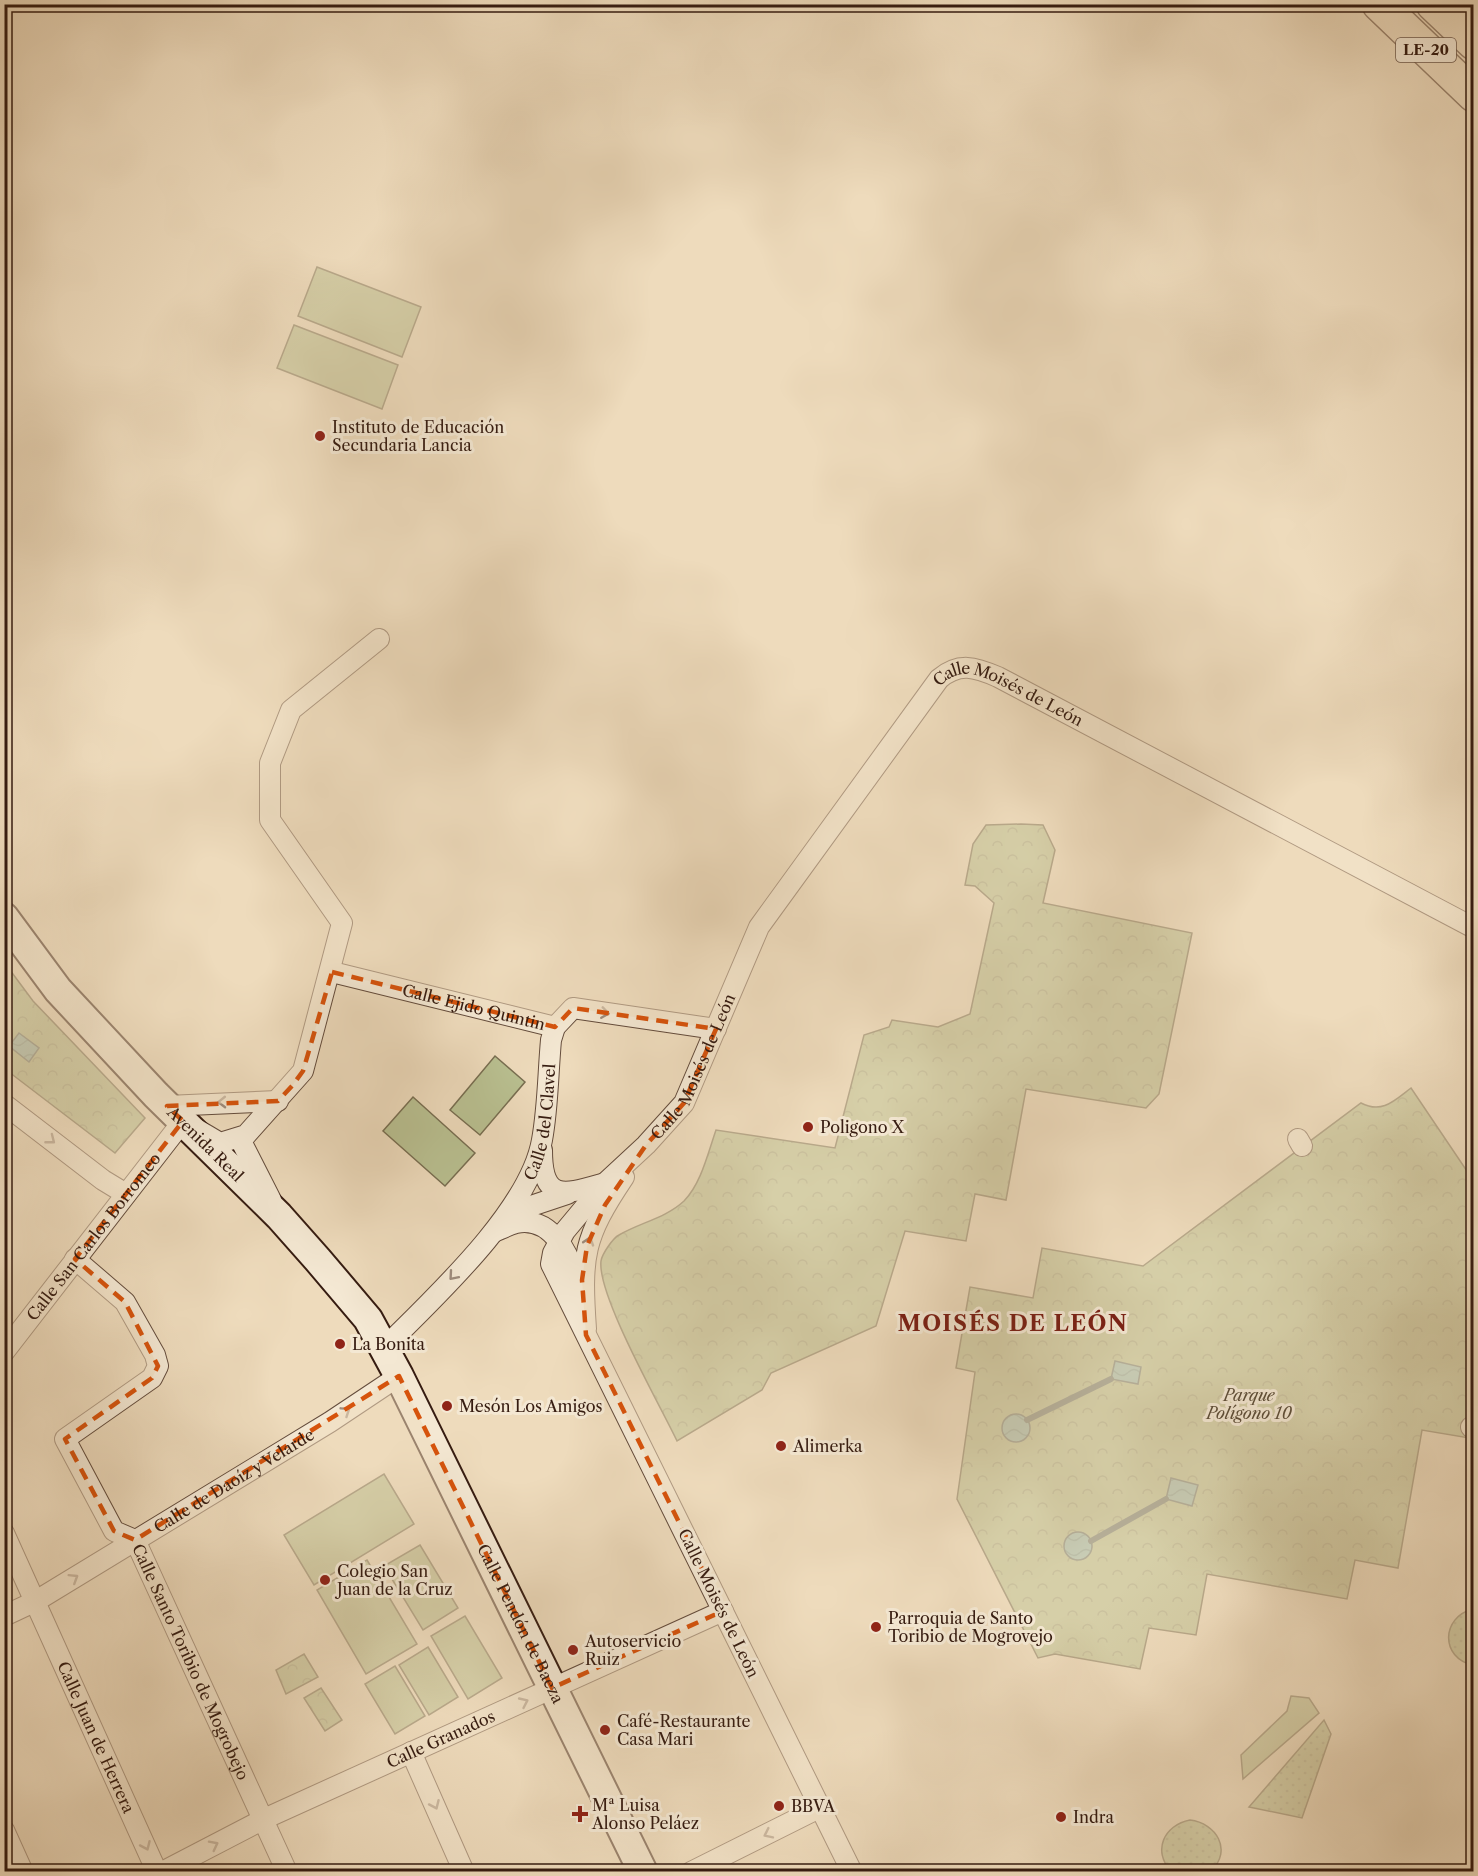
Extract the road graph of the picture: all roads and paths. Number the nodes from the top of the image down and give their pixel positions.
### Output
1 (1379, 4) edge
2 (1433, 4) edge
3 (1473, 43) edge
4 (1473, 95) edge
5 (379, 639) dead end
6 (4, 917) edge
7 (1473, 927) edge
8 (332, 972) junction
9 (555, 1027) junction
10 (716, 1029) junction
11 (278, 1101) junction
12 (4, 1104) edge
13 (175, 1114) junction
14 (240, 1139) junction
15 (542, 1142) junction
16 (646, 1145) junction
17 (605, 1183) junction
18 (126, 1194) junction
19 (567, 1194) junction
20 (510, 1213) junction
21 (279, 1216) junction
22 (492, 1233) junction
23 (558, 1240) junction
24 (75, 1259) junction
25 (584, 1298) junction
26 (586, 1335) junction
27 (7, 1344) edge
28 (384, 1348) junction
29 (399, 1376) junction
30 (4, 1533) edge
31 (135, 1540) junction
32 (36, 1601) junction
33 (723, 1611) junction
34 (4, 1616) edge
35 (552, 1688) junction
36 (411, 1752) junction
37 (820, 1808) junction
38 (264, 1819) junction
39 (4, 1830) edge
40 (23, 1872) edge
41 (160, 1872) edge
42 (287, 1872) edge
43 (464, 1872) edge
44 (643, 1872) edge
45 (691, 1872) edge
46 (852, 1872) edge

1 - 4 highway, LE-20
2 - 3 highway, LE-20
5 - 8 street
6 - 13 main road, Avenida Real
7 - 10 street, Calle Moisés de León
8 - 9 street, Calle Ejido Quintin
8 - 11 street
9 -> 10 street, Calle Ejido Quintin
9 - 15 street, Calle del Clavel
10 - 16 street, Calle Moisés de León
11 -> 13 street
11 - 14 street
12 -> 18 street
13 - 14 street
13 - 18 street, Calle San Carlos Borromeo
13 - 21 main road, Avenida Real
14 - 21 street
15 - 19 street
15 - 20 street, Calle del Clavel
16 - 17 street, Calle Moisés de León
25 -> 16 street, Calle Moisés de León
17 - 19 street, Calle Moisés de León
17 - 23 street, Calle Moisés de León
18 - 24 street, Calle San Carlos Borromeo
19 - 20 street, Calle Moisés de León
20 - 22 street
21 - 28 main road, Avenida Real
22 - 23 street
22 -> 28 street
23 - 25 street, Calle Moisés de León
23 - 26 street, Calle Moisés de León
24 - 27 street, Calle San Carlos Borromeo
24 - 31 street, Calle Santo Toribio de Mogrobejo
25 - 26 street, Calle Moisés de León
26 - 33 street, Calle Moisés de León
28 - 29 main road, Avenida Real
31 -> 29 street, Calle de Daoíz y Velarde
29 - 35 main road, Calle Pendón de Baeza
30 - 32 street, Calle Juan de Herrera
32 -> 31 street, Calle de Daoíz y Velarde
31 - 38 street, Calle Santo Toribio de Mogrobejo
32 - 34 street, Calle de Daoíz y Velarde
32 -> 41 street, Calle Juan de Herrera
33 - 35 street, Calle Granados
33 - 37 street, Calle Moisés de León
36 -> 35 street, Calle Granados
35 - 44 main road, Calle Pendón de Baeza
36 - 38 street, Calle Granados
36 -> 43 street
37 -> 45 street
37 - 46 street, Calle Moisés de León
41 -> 38 street, Calle Granados
38 - 42 street, Calle Santo Toribio de Mogrobejo
39 - 40 street

